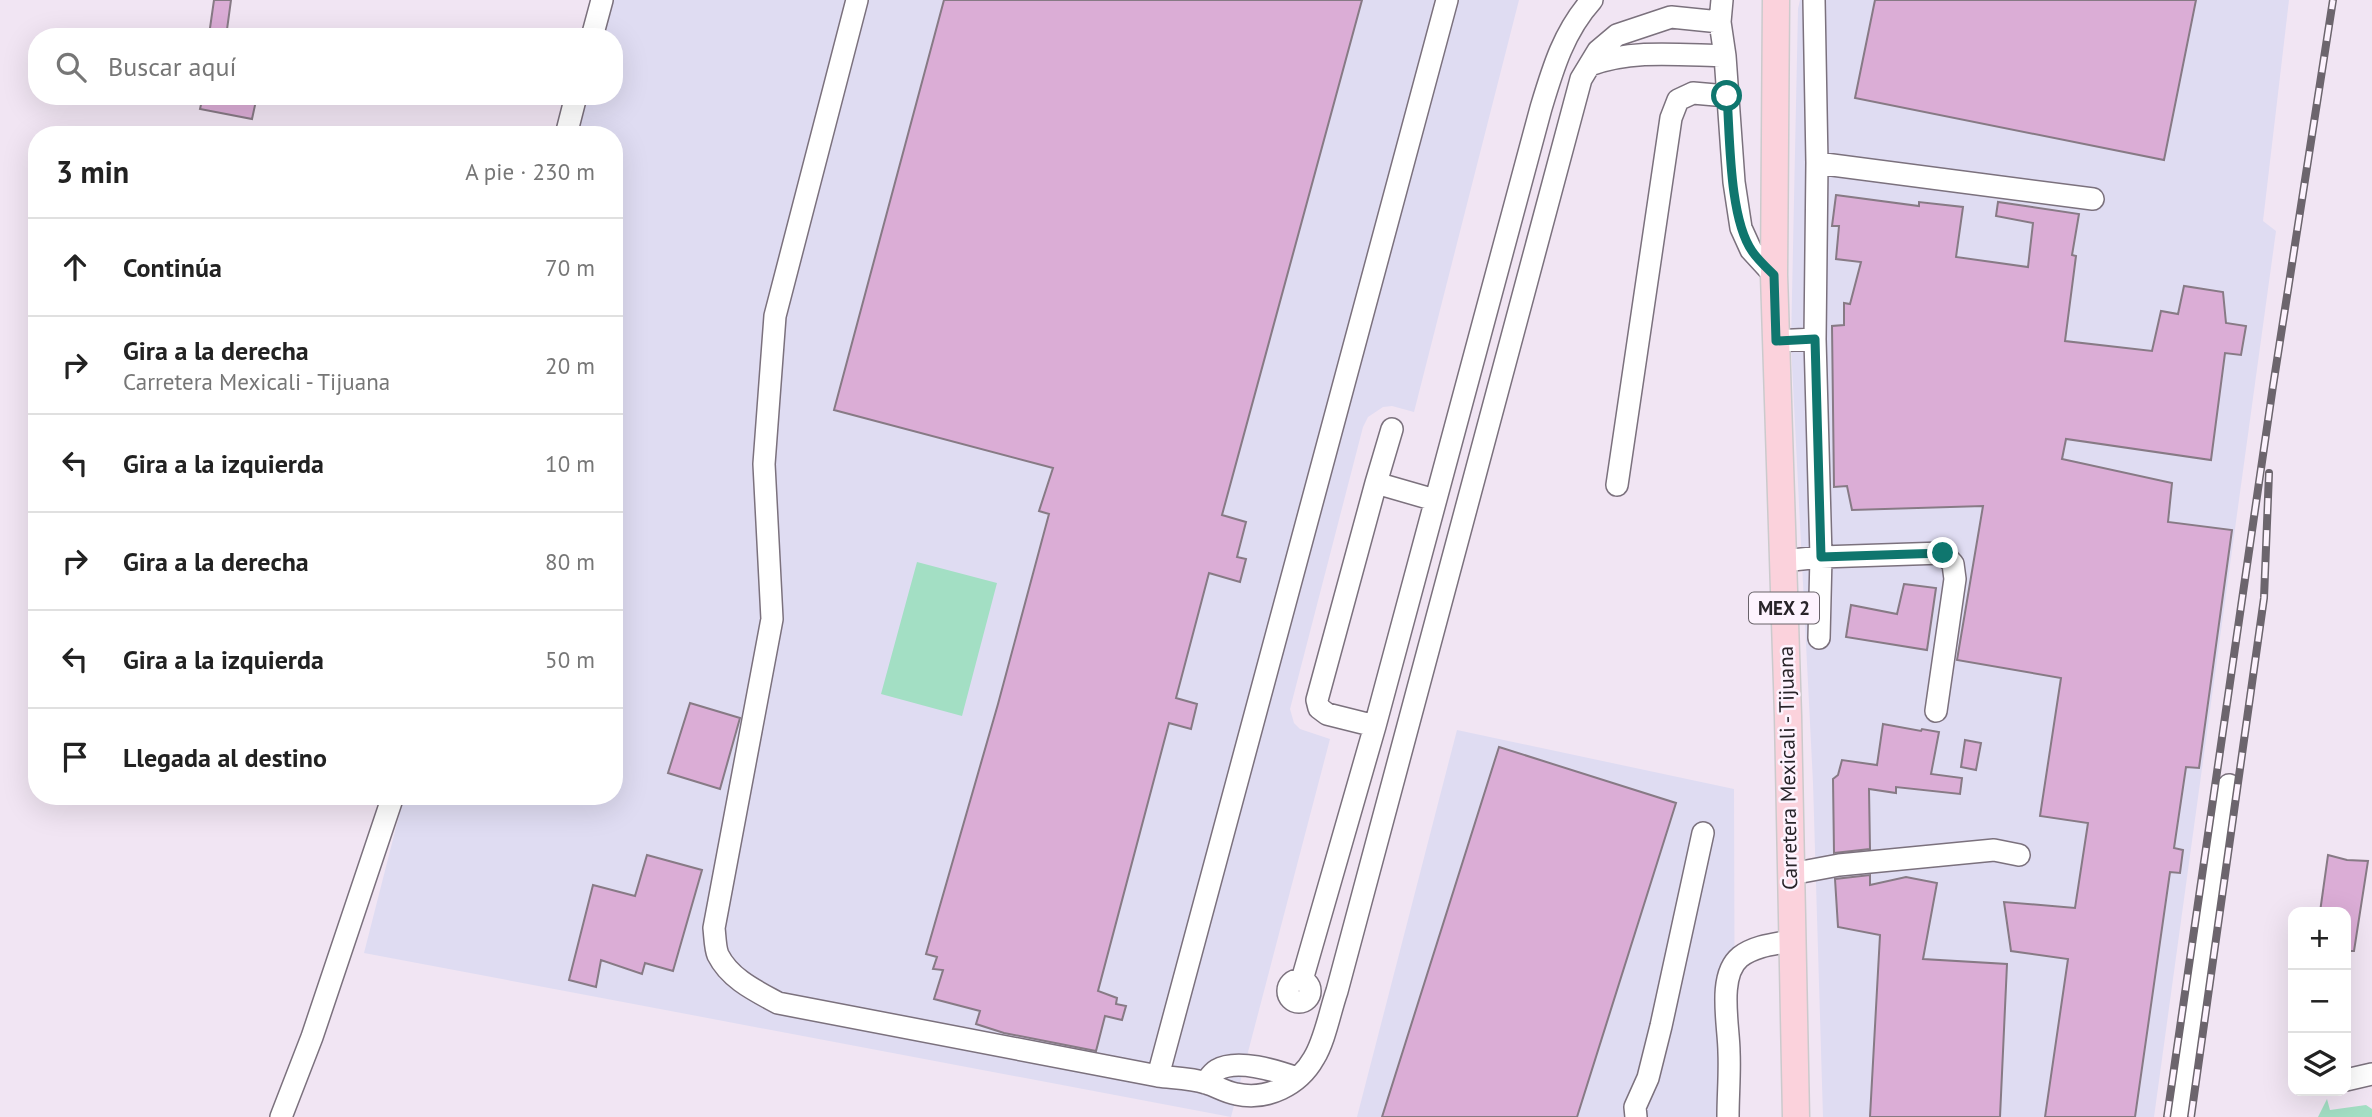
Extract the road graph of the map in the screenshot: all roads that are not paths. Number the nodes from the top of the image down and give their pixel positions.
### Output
1 (602, 0) edge
2 (857, 0) edge
3 (1447, 0) edge
4 (1592, 0) edge
5 (1722, 0) edge
6 (1776, 0) edge
7 (1814, 0) edge
8 (1720, 22) junction
9 (594, 28) edge
10 (1725, 56) junction
11 (1590, 65) junction
12 (1727, 96) junction
13 (574, 105) edge
14 (568, 126) edge
15 (1817, 163) junction
16 (2093, 199) dead end
17 (1774, 275) junction
18 (1815, 339) junction
19 (1776, 341) junction
20 (1391, 429) dead end
21 (1376, 483) junction
22 (1617, 485) dead end
23 (1436, 500) junction
24 (1821, 557) junction
25 (1783, 561) junction
26 (1819, 638) dead end
27 (1936, 710) dead end
28 (1375, 726) junction
29 (2229, 785) dead end
30 (390, 805) edge
31 (1703, 833) dead end
32 (2019, 855) dead end
33 (1791, 874) junction
34 (1791, 941) junction
35 (1303, 981) dead end
36 (2372, 1074) edge
37 (1157, 1076) junction
38 (1297, 1078) junction
39 (2351, 1079) edge
40 (1205, 1083) junction
41 (281, 1117) edge
42 (1636, 1117) edge
43 (1728, 1117) edge
44 (1796, 1117) edge
45 (2181, 1117) edge

1 - 9 lane
2 - 37 lane
3 - 37 lane
4 - 23 lane
5 - 8 lane
6 - 17 main road, Carretera Mexicali - Tijuana / MEX 2
7 - 15 lane
8 - 10 lane
8 - 11 lane
10 - 11 lane
10 - 12 lane
11 - 38 lane
12 - 17 lane
12 - 22 lane
13 - 14 lane
15 - 16 lane
15 - 18 lane
17 - 19 main road, Carretera Mexicali - Tijuana / MEX 2
18 - 19 lane
18 - 24 lane
19 - 25 main road, Carretera Mexicali - Tijuana / MEX 2
20 - 21 lane
21 - 23 lane
21 - 28 lane
23 - 28 lane
24 - 25 lane
24 - 26 lane
24 - 27 lane
25 - 33 main road, Carretera Mexicali - Tijuana / MEX 2
28 - 35 lane
29 - 45 lane
30 - 41 lane
31 - 42 lane
32 - 33 lane
33 - 34 main road, Carretera Mexicali - Tijuana / MEX 2
34 - 43 lane
34 - 44 main road, Carretera Mexicali - Tijuana / MEX 2
36 - 39 lane
37 - 40 lane
38 - 40 lane
38 - 40 lane

